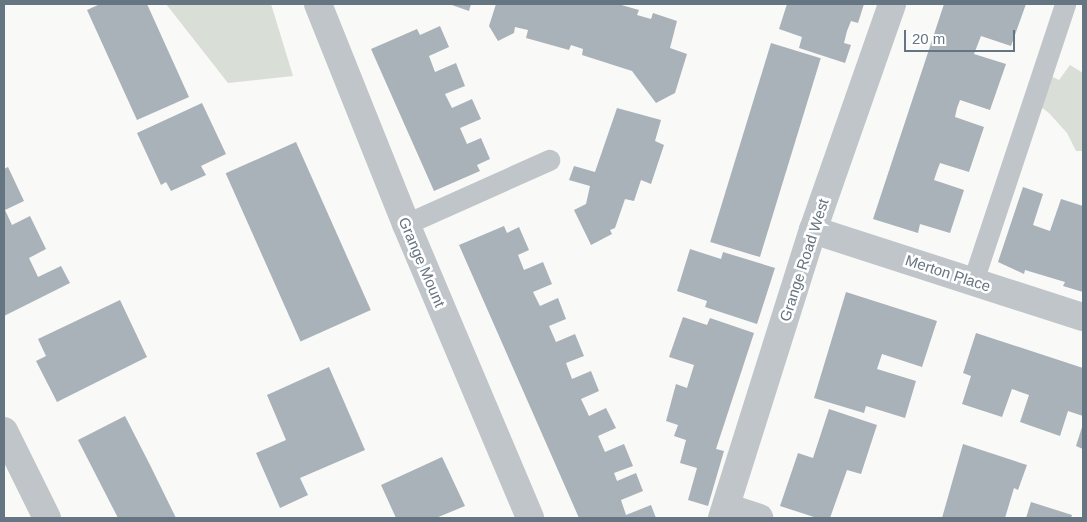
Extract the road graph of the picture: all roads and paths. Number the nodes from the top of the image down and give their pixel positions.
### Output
1 (318, 4) edge
2 (892, 4) edge
3 (1065, 4) edge
4 (549, 160) dead end
5 (406, 224) junction
6 (813, 230) junction
7 (973, 281) junction
8 (1083, 317) edge
9 (4, 431) edge
10 (724, 513) edge
11 (46, 518) edge
12 (530, 518) edge
13 (760, 518) edge

1 - 5 street, Grange Mount
2 - 6 street, Grange Road West
3 - 7 lane
4 - 5 lane
5 - 12 street, Grange Mount
6 - 7 street, Merton Place
6 - 10 street, Grange Road West
7 - 8 street, Merton Place
9 - 11 street
10 - 13 street

